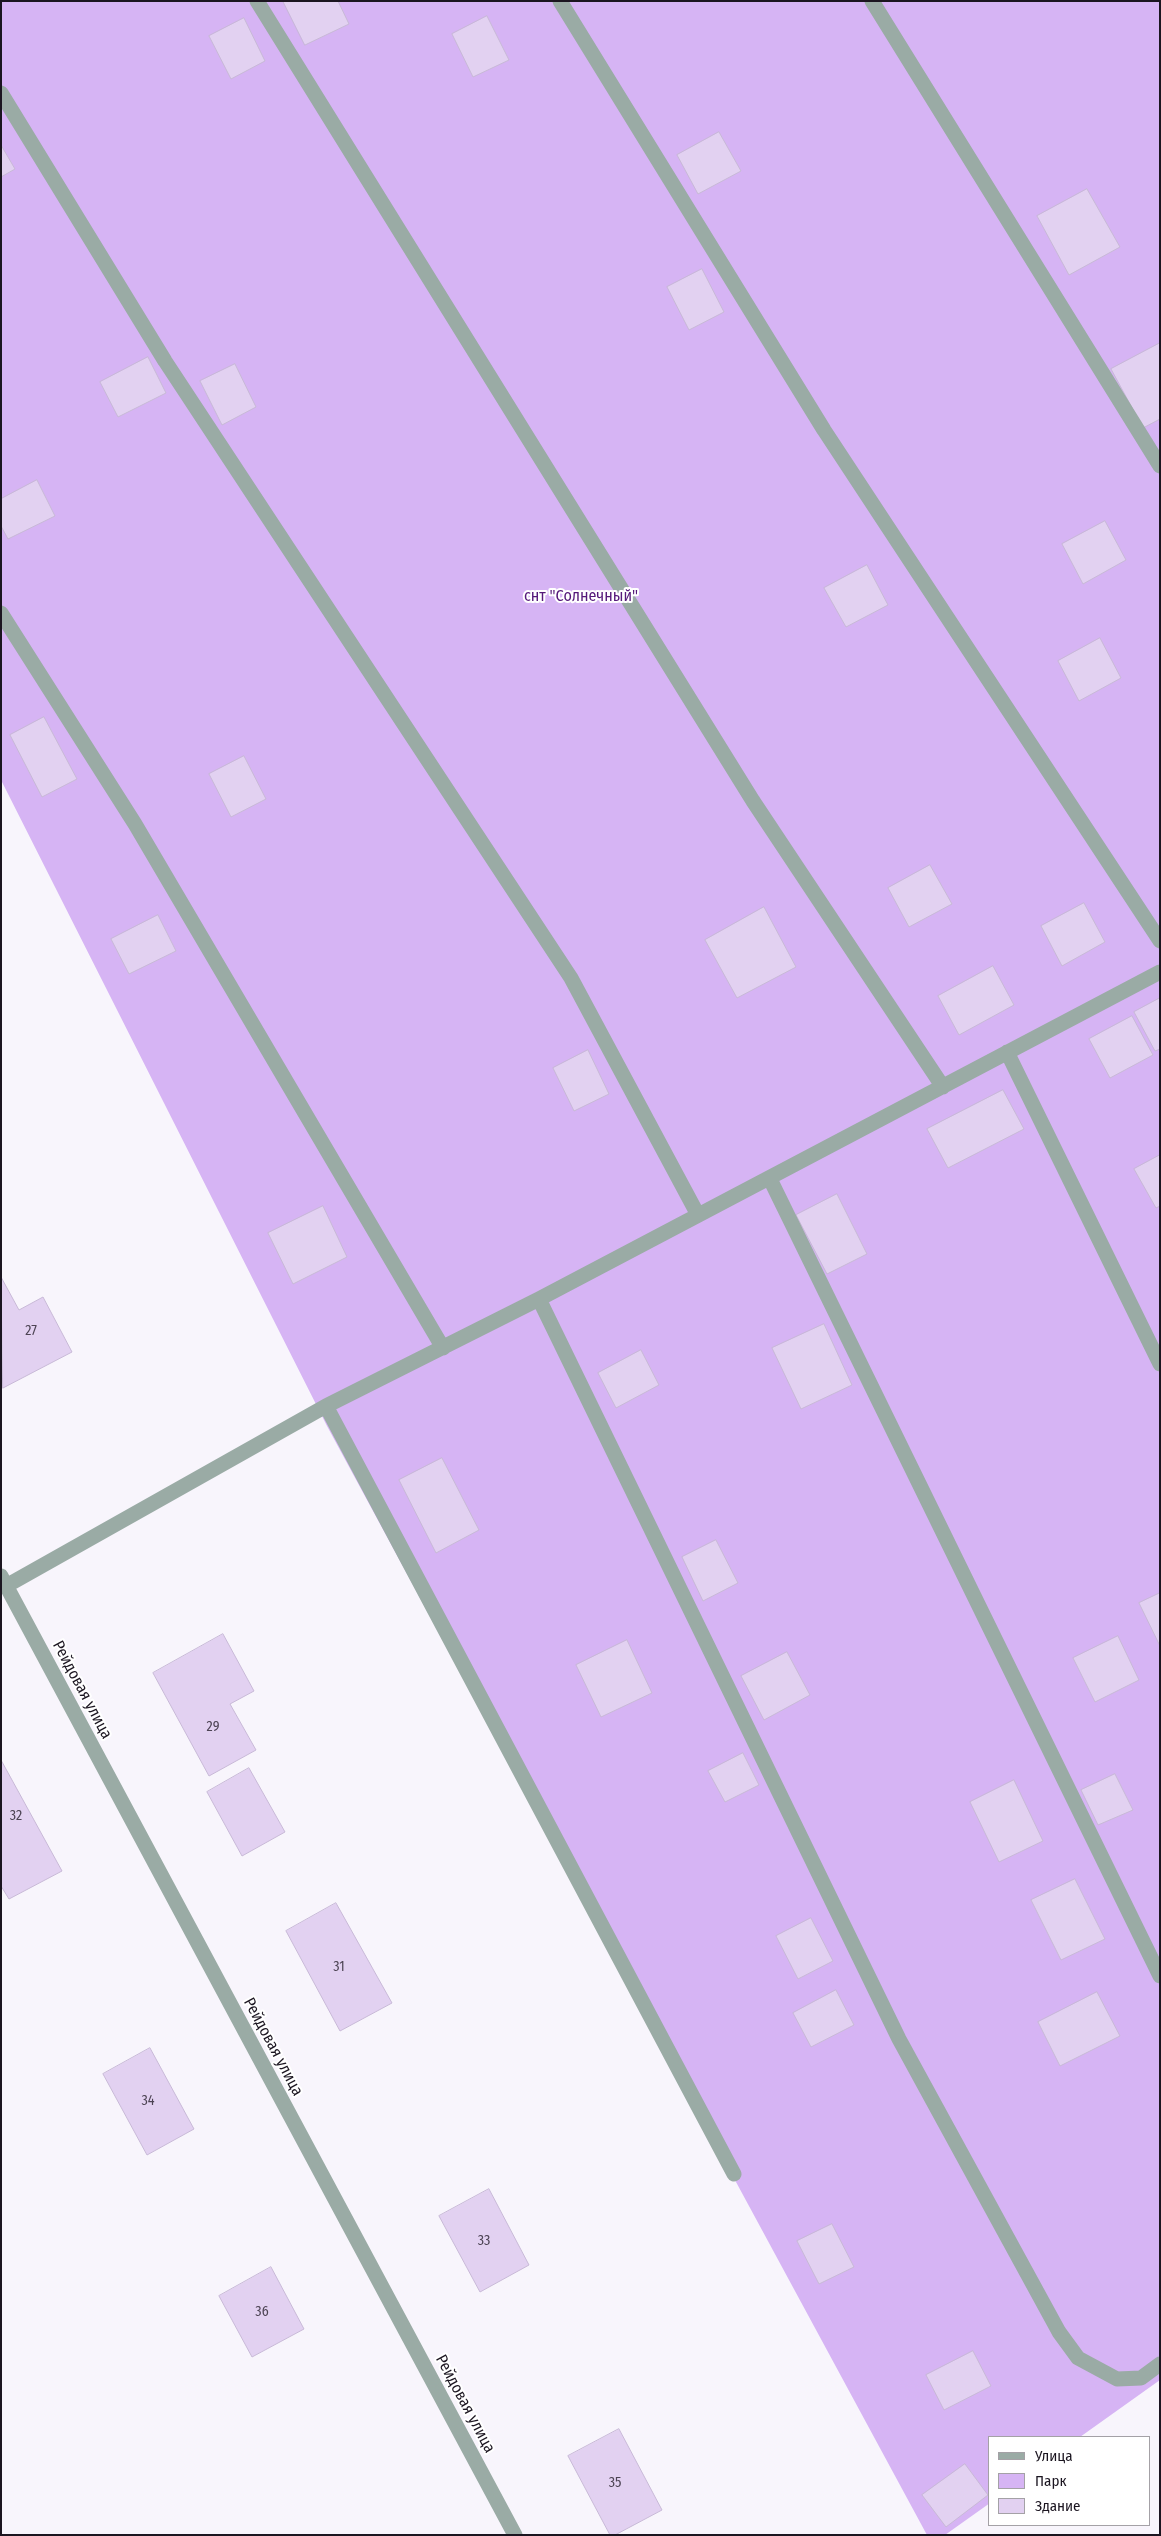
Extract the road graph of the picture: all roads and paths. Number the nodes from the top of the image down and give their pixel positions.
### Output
1 (257, 1) edge
2 (560, 1) edge
3 (872, 1) edge
4 (1, 93) edge
5 (1160, 466) edge
6 (1, 613) edge
7 (1160, 941) edge
8 (1160, 972) edge
9 (1007, 1052) junction
10 (944, 1087) junction
11 (770, 1179) junction
12 (698, 1215) junction
13 (539, 1299) junction
14 (443, 1348) junction
15 (1160, 1364) edge
16 (326, 1406) junction
17 (4, 1581) edge
18 (1160, 1976) edge
19 (734, 2174) dead end
20 (1160, 2364) edge
21 (515, 2535) edge

1 - 10 street
2 - 7 street
3 - 5 street
4 - 12 street
6 - 14 street
8 - 9 street
9 - 10 street
9 - 15 street
10 - 11 street
11 - 12 street
11 - 18 street
12 - 13 street
13 - 14 street
13 - 20 street
14 - 16 street
16 - 17 street
16 - 19 street
17 - 21 street, Рейдовая улица

